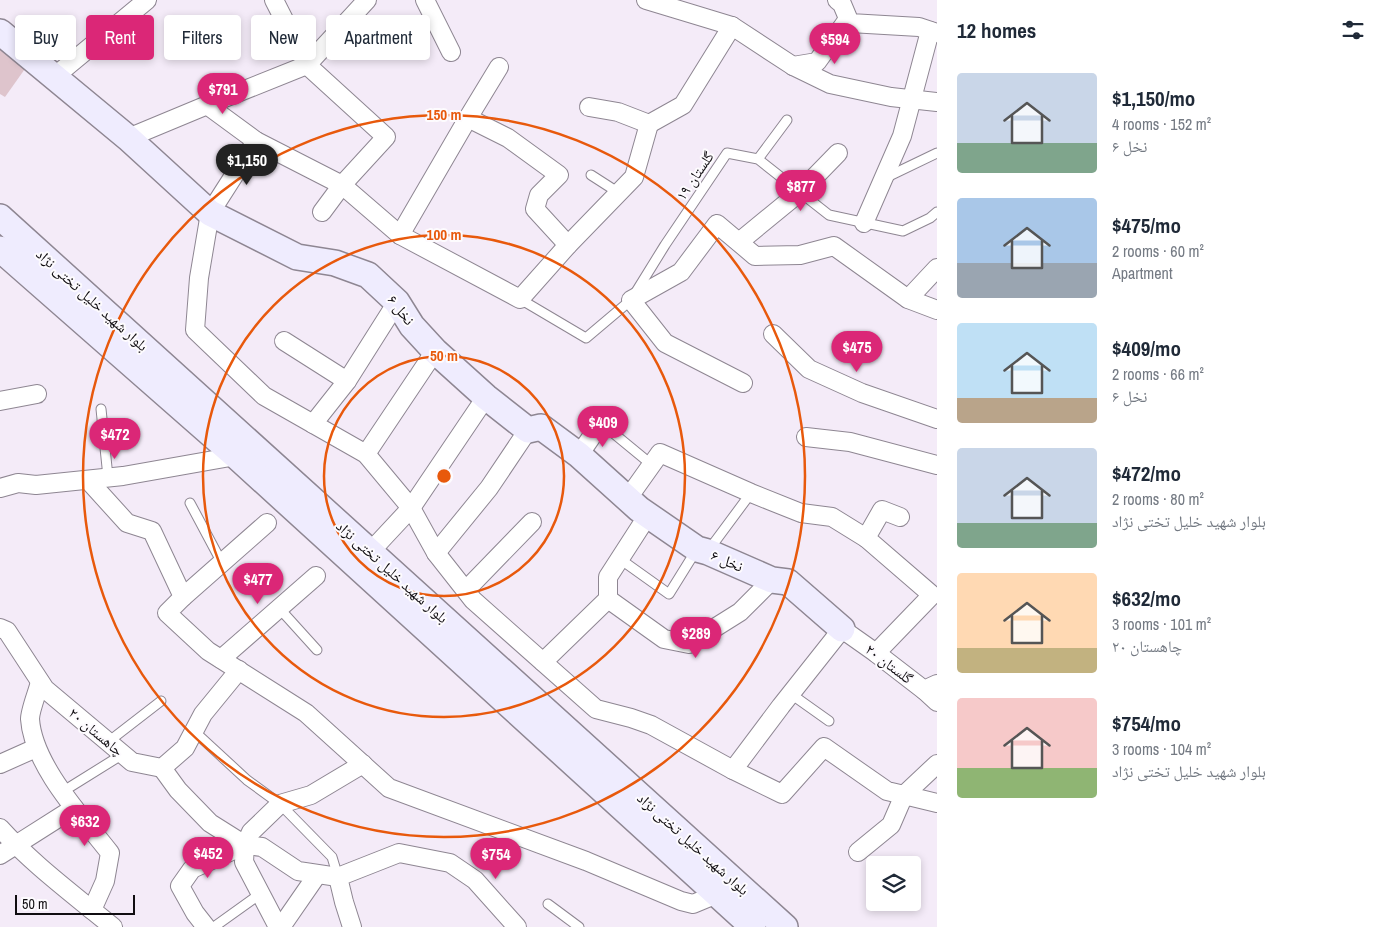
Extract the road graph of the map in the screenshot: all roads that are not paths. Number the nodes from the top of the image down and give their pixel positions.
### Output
1 (147, 0) edge
2 (274, 0) edge
3 (367, 0) edge
4 (425, 0) edge
5 (646, 0) edge
6 (837, 0) edge
7 (848, 18) junction
8 (732, 26) junction
9 (0, 32) edge
10 (934, 32) edge
11 (451, 52) dead end
12 (308, 65) junction
13 (793, 66) junction
14 (499, 67) dead end
15 (54, 77) junction
16 (912, 99) junction
17 (937, 102) edge
18 (207, 105) junction
19 (590, 108) dead end
20 (468, 118) junction
21 (787, 120) dead end
22 (649, 124) junction
23 (128, 138) junction
24 (256, 141) junction
25 (838, 153) dead end
26 (937, 153) edge
27 (758, 159) junction
28 (591, 175) dead end
29 (883, 179) junction
30 (342, 185) junction
31 (800, 192) junction
32 (619, 193) junction
33 (322, 212) dead end
34 (937, 212) edge
35 (210, 213) junction
36 (0, 217) edge
37 (864, 223) junction
38 (400, 235) junction
39 (739, 242) junction
40 (568, 245) junction
41 (0, 249) edge
42 (937, 268) edge
43 (520, 299) junction
44 (908, 299) junction
45 (631, 300) junction
46 (397, 302) junction
47 (937, 310) edge
48 (773, 334) dead end
49 (284, 341) dead end
50 (435, 350) junction
51 (346, 381) junction
52 (743, 383) dead end
53 (37, 394) dead end
54 (486, 397) junction
55 (0, 402) edge
56 (101, 409) dead end
57 (937, 418) edge
58 (601, 423) joint
59 (313, 424) junction
60 (528, 430) junction
61 (806, 438) dead end
62 (366, 454) junction
63 (236, 456) junction
64 (579, 456) junction
65 (652, 465) junction
66 (937, 465) edge
67 (108, 477) junction
68 (88, 480) junction
69 (0, 488) edge
70 (750, 493) junction
71 (628, 498) junction
72 (190, 503) dead end
73 (411, 508) junction
74 (648, 515) junction
75 (900, 517) dead end
76 (532, 522) dead end
77 (267, 523) dead end
78 (866, 538) junction
79 (703, 551) junction
80 (370, 552) junction
81 (436, 553) junction
82 (620, 559) junction
83 (222, 562) junction
84 (316, 576) dead end
85 (772, 580) junction
86 (466, 590) junction
87 (935, 592) edge
88 (183, 597) junction
89 (608, 599) junction
90 (279, 608) junction
91 (0, 628) edge
92 (842, 629) junction
93 (317, 650) dead end
94 (876, 653) junction
95 (221, 659) junction
96 (543, 662) junction
97 (238, 670) junction
98 (40, 682) junction
99 (930, 687) edge
100 (791, 694) junction
101 (161, 701) dead end
102 (937, 702) edge
103 (829, 721) dead end
104 (195, 732) junction
105 (108, 742) junction
106 (36, 748) junction
107 (123, 754) junction
108 (0, 764) edge
109 (363, 764) junction
110 (937, 764) edge
111 (162, 768) junction
112 (733, 770) junction
113 (62, 792) junction
114 (904, 795) junction
115 (937, 803) edge
116 (280, 804) junction
117 (74, 808) junction
118 (0, 828) edge
119 (15, 844) junction
120 (245, 845) junction
121 (858, 852) dead end
122 (0, 855) edge
123 (317, 874) junction
124 (338, 877) junction
125 (260, 894) junction
126 (717, 894) junction
127 (548, 904) dead end
128 (92, 910) junction
129 (113, 927) edge
130 (206, 927) edge
131 (214, 927) edge
132 (279, 927) edge
133 (352, 927) edge
134 (517, 927) edge
135 (579, 927) edge
136 (753, 927) edge
137 (784, 927) edge

1 - 15 street
2 - 12 street
3 - 12 street
4 - 11 street
5 - 8 street
6 - 7 street
7 - 10 street
7 - 13 street
8 - 13 street
8 - 22 street
9 - 15 street, نخل ۶
10 - 16 street
12 - 18 street
12 - 30 street
13 - 16 street
14 - 20 street
15 - 23 street, نخل ۶
16 - 17 street
16 - 29 street
18 - 23 street
18 - 24 street
19 - 22 street
20 - 38 street
20 - 40 street
21 - 27 lane
22 - 32 street
23 - 35 street, نخل ۶
24 - 30 street
24 - 35 street
25 - 31 street
26 - 29 lane
27 - 31 lane, گلستان ۱۹
27 - 45 lane, گلستان ۱۹
28 - 32 lane
29 - 37 street
30 - 33 street
30 - 38 street
31 - 37 lane, گلستان ۱۹
31 - 39 street
32 - 40 street
34 - 37 lane, گلستان ۱۹
35 - 46 street, نخل ۶
35 - 59 street
36 - 80 street, بلوار شهید خلیل تختی نژاد
38 - 43 street
39 - 44 street
39 - 45 street
40 - 43 street
41 - 63 street, بلوار شهید خلیل تختی نژاد
42 - 44 street
43 - 45 lane, گلستان ۱۹
44 - 47 street
45 - 52 street
46 - 50 street, نخل ۶
46 - 51 street
48 - 57 street
49 - 51 street
50 - 54 street, نخل ۶
50 - 62 street
51 - 59 street
53 - 55 street
54 - 60 street, نخل ۶
54 - 73 street
56 - 67 lane
58 - 64 street
58 - 65 lane
59 - 62 street
60 - 64 street, نخل ۶
60 - 81 street
61 - 66 street
62 - 73 street
63 - 67 street
63 - 126 street, بلوار شهید خلیل تختی نژاد
64 - 71 street, نخل ۶
65 - 70 street
65 - 71 street
67 - 68 street
68 - 69 street
68 - 88 street
70 - 78 street
70 - 79 lane
71 - 74 street, نخل ۶
72 - 83 lane
73 - 80 street
73 - 81 street
74 - 79 street, نخل ۶
74 - 82 street
75 - 78 street
76 - 86 street
77 - 83 street
78 - 87 street
79 - 82 lane
79 - 85 street, نخل ۶
80 - 137 street, بلوار شهید خلیل تختی نژاد
81 - 86 street
82 - 89 street
83 - 88 street
84 - 90 street
85 - 89 street
85 - 92 street, نخل ۶
86 - 96 street
87 - 94 street
88 - 95 street
89 - 96 street
90 - 93 lane
90 - 95 street
91 - 98 street, چاهستان ۲۰
92 - 94 street, گلستان ۲۰
92 - 100 street
94 - 99 street, گلستان ۲۰
95 - 97 street
96 - 112 street
97 - 104 street
97 - 109 street
98 - 105 street, چاهستان ۲۰
98 - 106 street
99 - 102 street, گلستان ۲۰
100 - 103 lane
100 - 112 street
101 - 105 lane
104 - 111 street
104 - 116 lane
105 - 107 street, چاهستان ۲۰
106 - 108 street
106 - 113 street
107 - 111 street, چاهستان ۲۰
107 - 113 lane
109 - 116 street
109 - 126 street
110 - 114 street
111 - 120 street
112 - 114 street
113 - 117 street
114 - 115 street
114 - 121 street
116 - 120 street
116 - 124 lane
117 - 119 street
117 - 128 street
118 - 119 street
119 - 122 street
119 - 128 street
120 - 123 street
120 - 125 street
120 - 130 street
123 - 124 street
123 - 132 street
124 - 133 street
124 - 134 street
125 - 131 lane
125 - 132 street
126 - 136 street, بلوار شهید خلیل تختی نژاد
127 - 135 lane
128 - 129 street

